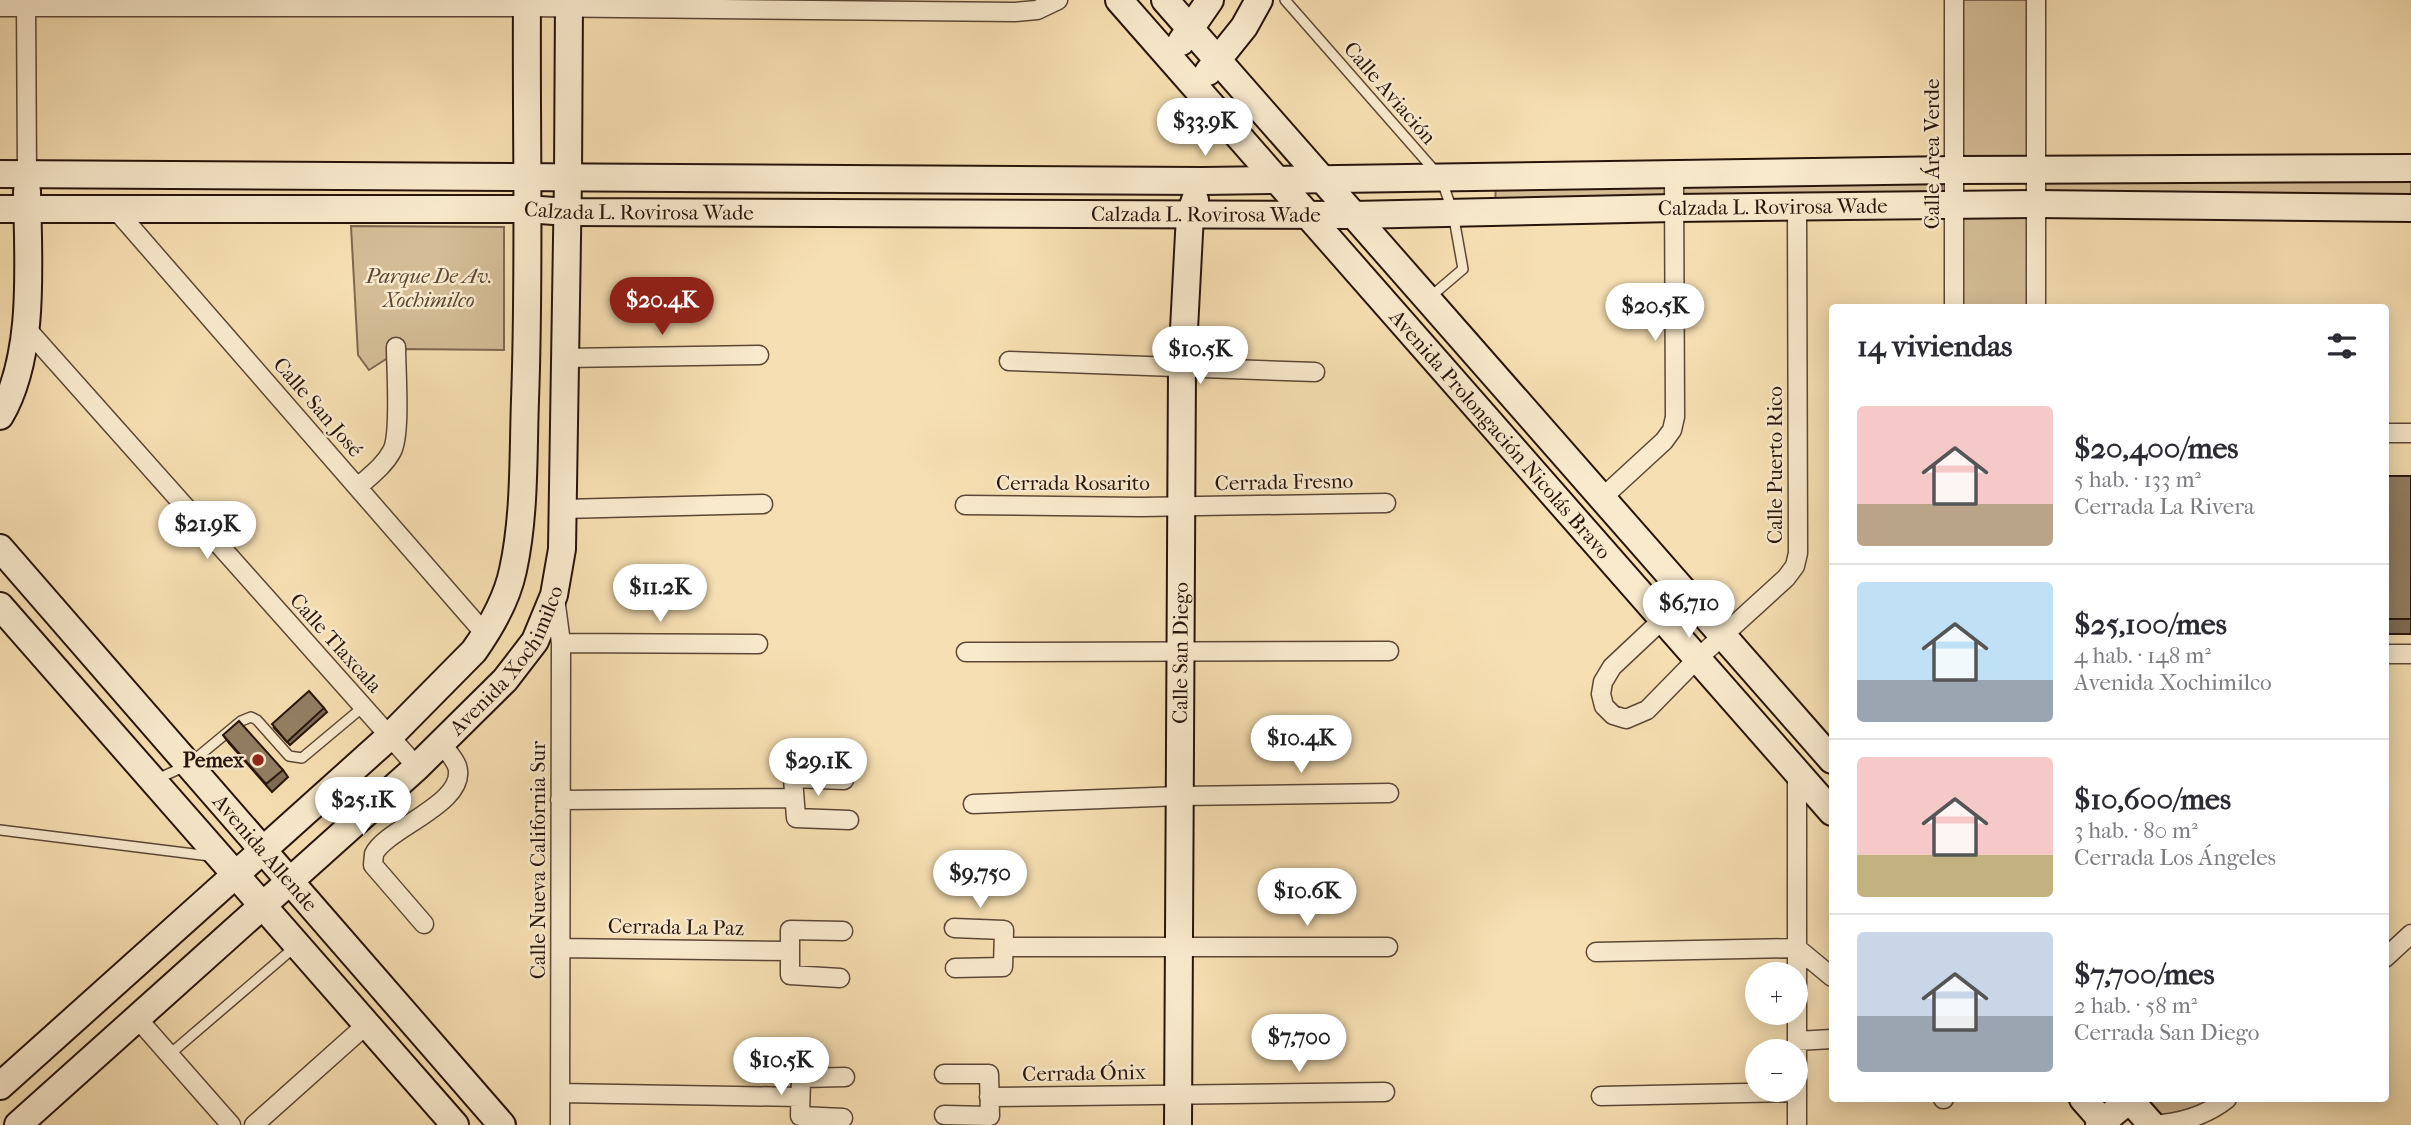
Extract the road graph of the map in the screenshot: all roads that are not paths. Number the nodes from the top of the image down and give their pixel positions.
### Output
1 (1058, 0) edge
2 (1119, 0) edge
3 (1165, 0) edge
4 (1210, 0) edge
5 (1259, 0) edge
6 (1284, 0) edge
7 (1954, 0) edge
8 (2036, 0) edge
9 (527, 3) edge
10 (26, 4) edge
11 (569, 4) edge
12 (0, 7) edge
13 (1191, 29) junction
14 (1169, 58) junction
15 (1219, 61) junction
16 (1194, 86) junction
17 (2411, 168) edge
18 (1955, 170) junction
19 (2036, 170) junction
20 (0, 174) edge
21 (27, 174) junction
22 (1674, 175) junction
23 (527, 177) junction
24 (568, 177) junction
25 (1441, 178) junction
26 (1275, 180) junction
27 (1203, 181) junction
28 (1323, 181) junction
29 (2036, 204) junction
30 (1956, 205) junction
31 (1797, 206) junction
32 (1674, 208) junction
33 (2411, 208) edge
34 (0, 209) edge
35 (27, 209) junction
36 (526, 209) junction
37 (116, 210) junction
38 (568, 212) junction
39 (1454, 213) junction
40 (1305, 214) junction
41 (1190, 215) junction
42 (1353, 215) junction
43 (1428, 299) junction
44 (1954, 304) edge
45 (2036, 304) edge
46 (26, 328) junction
47 (396, 347) dead end
48 (759, 355) dead end
49 (565, 358) junction
50 (1009, 361) dead end
51 (1182, 367) junction
52 (1315, 372) dead end
53 (0, 416) edge
54 (2389, 433) edge
55 (2411, 433) edge
56 (358, 487) junction
57 (1602, 498) junction
58 (1386, 503) dead end
59 (763, 504) dead end
60 (965, 505) dead end
61 (1181, 506) junction
62 (562, 509) junction
63 (0, 548) edge
64 (554, 595) junction
65 (0, 606) edge
66 (1662, 620) junction
67 (486, 635) junction
68 (1723, 636) junction
69 (561, 643) junction
70 (758, 644) dead end
71 (1389, 651) dead end
72 (966, 652) dead end
73 (1181, 652) junction
74 (2389, 654) edge
75 (2411, 654) edge
76 (1697, 659) junction
77 (363, 707) junction
78 (389, 737) junction
79 (441, 743) junction
80 (1829, 757) edge
81 (188, 765) junction
82 (416, 767) junction
83 (1797, 772) junction
84 (844, 780) dead end
85 (152, 781) junction
86 (1389, 793) dead end
87 (1180, 796) junction
88 (794, 798) junction
89 (560, 800) junction
90 (973, 804) dead end
91 (1829, 809) edge
92 (849, 820) dead end
93 (0, 830) edge
94 (263, 852) junction
95 (227, 866) junction
96 (290, 882) junction
97 (262, 907) junction
98 (424, 925) dead end
99 (954, 928) dead end
100 (843, 930) dead end
101 (2411, 934) edge
102 (1004, 938) junction
103 (297, 946) junction
104 (1179, 947) junction
105 (1388, 947) dead end
106 (561, 948) junction
107 (1797, 948) junction
108 (790, 951) junction
109 (1597, 952) dead end
110 (2389, 954) edge
111 (955, 968) dead end
112 (1829, 975) edge
113 (840, 978) dead end
114 (137, 1018) junction
115 (366, 1025) junction
116 (1797, 1039) edge
117 (1829, 1039) edge
118 (1808, 1040) edge
119 (170, 1054) junction
120 (944, 1074) dead end
121 (845, 1077) dead end
122 (0, 1086) edge
123 (1385, 1092) dead end
124 (560, 1093) junction
125 (1745, 1093) edge
126 (1178, 1095) junction
127 (1601, 1096) dead end
128 (800, 1097) junction
129 (989, 1097) junction
130 (1797, 1102) edge
131 (2085, 1102) edge
132 (2126, 1102) edge
133 (2132, 1102) edge
134 (2222, 1102) edge
135 (944, 1115) dead end
136 (843, 1118) dead end
137 (2103, 1124) edge
138 (18, 1125) edge
139 (232, 1125) edge
140 (254, 1125) edge
141 (454, 1125) edge
142 (502, 1125) edge
143 (561, 1125) edge
144 (1178, 1125) edge
145 (1797, 1125) edge
146 (2151, 1125) edge

1 - 11 street
2 - 14 street, Avenida Prolongación Nicolás Bravo
3 - 13 street, Avenida Prolongación Nicolás Bravo
4 - 13 street
5 - 15 street
6 - 25 lane, Calle Aviación
7 - 18 street, Calle Área Verde
8 - 19 street
9 - 10 street
9 - 11 street
9 - 23 street, Avenida Xochimilco
10 - 12 street
10 - 21 street
11 - 24 street, Avenida Xochimilco
13 - 14 street
13 - 15 street, Avenida Prolongación Nicolás Bravo
14 - 16 street, Avenida Prolongación Nicolás Bravo
15 - 16 street
15 - 28 street, Avenida Prolongación Nicolás Bravo
16 - 26 street, Avenida Prolongación Nicolás Bravo
17 - 19 street, Calzada L. Rovirosa Wade
18 - 19 street, Calzada L. Rovirosa Wade
18 - 22 street, Calzada L. Rovirosa Wade
18 - 30 street, Calle Área Verde
19 - 29 street
20 - 21 street, Calzada L. Rovirosa Wade
21 - 23 street, Calzada L. Rovirosa Wade
21 - 35 street
22 - 25 street, Calzada L. Rovirosa Wade
22 - 32 street
23 - 24 street, Calzada L. Rovirosa Wade
23 - 36 street, Avenida Xochimilco
24 - 27 street, Calzada L. Rovirosa Wade
24 - 38 street, Avenida Xochimilco
25 - 28 street, Calzada L. Rovirosa Wade
25 - 39 lane
26 - 27 street, Calzada L. Rovirosa Wade
26 - 28 street, Calzada L. Rovirosa Wade
26 - 40 street, Avenida Prolongación Nicolás Bravo
27 - 41 street, Calle San Diego
28 - 42 street, Avenida Prolongación Nicolás Bravo
29 - 30 street, Calzada L. Rovirosa Wade
29 - 33 street, Calzada L. Rovirosa Wade
29 - 45 street
30 - 31 street, Calzada L. Rovirosa Wade
30 - 44 street, Calle Área Verde
31 - 32 street, Calzada L. Rovirosa Wade
31 - 68 street, Calle Puerto Rico
32 - 39 street, Calzada L. Rovirosa Wade
32 - 57 street
34 - 35 street, Calzada L. Rovirosa Wade
35 - 37 street, Calzada L. Rovirosa Wade
35 - 46 street
36 - 37 street, Calzada L. Rovirosa Wade
36 - 38 street, Calzada L. Rovirosa Wade
36 - 67 street, Avenida Xochimilco
37 - 56 street, Calle San José
38 - 41 street, Calzada L. Rovirosa Wade
38 - 49 street, Avenida Xochimilco
39 - 42 street, Calzada L. Rovirosa Wade
39 - 43 lane
40 - 41 street, Calzada L. Rovirosa Wade
40 - 42 street, Calzada L. Rovirosa Wade
40 - 66 street, Avenida Prolongación Nicolás Bravo
41 - 51 street, Calle San Diego
42 - 43 street, Avenida Prolongación Nicolás Bravo
43 - 57 street, Avenida Prolongación Nicolás Bravo
46 - 53 street
46 - 77 street, Calle Tlaxcala
47 - 56 street
48 - 49 street
49 - 62 street, Avenida Xochimilco
50 - 51 street
51 - 52 street
51 - 61 street, Calle San Diego
54 - 55 street
56 - 67 street, Calle San José
57 - 68 street, Avenida Prolongación Nicolás Bravo
58 - 61 street, Cerrada Fresno
59 - 62 street
60 - 61 street, Cerrada Rosarito
61 - 73 street, Calle San Diego
62 - 64 street, Avenida Xochimilco
63 - 81 street, Avenida Allende
64 - 69 street, Calle Nueva California Sur
64 - 79 street, Avenida Xochimilco
65 - 85 street, Avenida Allende
66 - 76 street, Avenida Prolongación Nicolás Bravo
66 - 76 street, Calle Puerto Rico
67 - 78 street, Avenida Xochimilco
68 - 76 street, Calle Puerto Rico
68 - 80 street, Avenida Prolongación Nicolás Bravo
69 - 70 street
69 - 89 street, Calle Nueva California Sur
71 - 73 street
72 - 73 street
73 - 87 street, Calle San Diego
74 - 75 street
76 - 83 street, Avenida Prolongación Nicolás Bravo
77 - 78 street, Calle Tlaxcala
77 - 81 lane
78 - 82 street, Calle Tlaxcala
78 - 94 street, Avenida Xochimilco
79 - 82 street, Avenida Xochimilco
79 - 98 street
81 - 85 lane
81 - 94 street, Avenida Allende
82 - 96 street, Avenida Xochimilco
83 - 91 street, Avenida Prolongación Nicolás Bravo
83 - 107 street
84 - 88 street
85 - 95 street, Avenida Allende
86 - 87 street
87 - 90 street
87 - 104 street, Calle San Diego
88 - 89 street
88 - 92 street
89 - 106 street, Calle Nueva California Sur
93 - 95 lane
94 - 95 street, Avenida Xochimilco
94 - 96 street, Avenida Allende
95 - 97 street, Avenida Allende
95 - 122 street, Avenida Xochimilco
96 - 97 street, Avenida Xochimilco
96 - 142 street, Avenida Allende
97 - 103 street, Avenida Allende
97 - 114 street, Avenida Xochimilco
99 - 102 street
100 - 108 street
101 - 110 street
102 - 104 street
102 - 111 street
103 - 115 street, Avenida Allende
103 - 119 lane
104 - 105 street
104 - 126 street, Calle San Diego
106 - 108 street, Cerrada La Paz
106 - 124 street, Calle Nueva California Sur
107 - 109 street
107 - 112 street
107 - 116 street
108 - 113 street
114 - 119 street
114 - 138 street, Avenida Xochimilco
115 - 140 street
115 - 141 street, Avenida Allende
117 - 118 street
119 - 139 street
120 - 129 street
121 - 128 street
123 - 126 street, Cerrada Ónix
124 - 128 street
124 - 143 street, Calle Nueva California Sur
125 - 127 street
126 - 129 street, Cerrada Ónix
126 - 144 street, Calle San Diego
128 - 136 street
129 - 135 street
130 - 145 street
131 - 137 street
132 - 137 street
133 - 146 street
134 - 146 street

